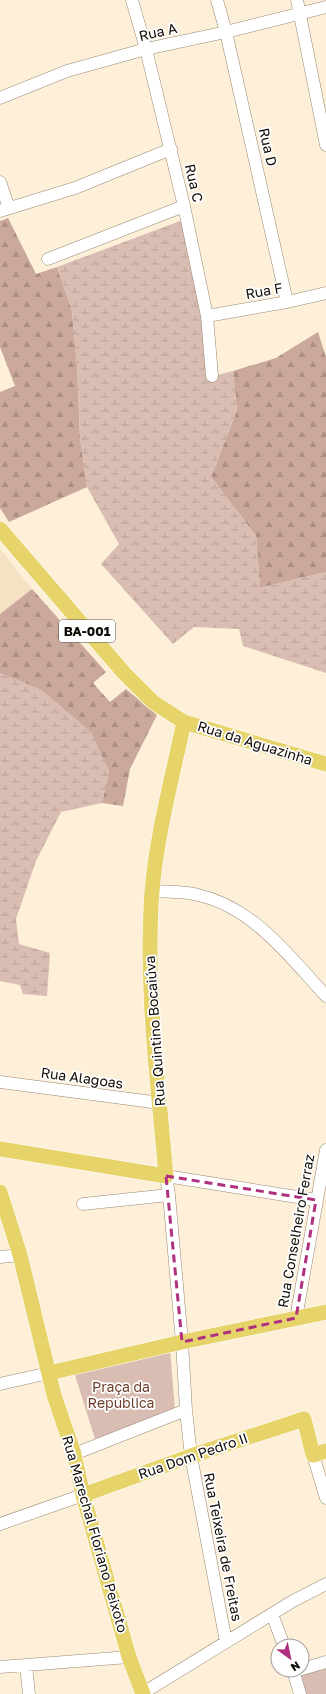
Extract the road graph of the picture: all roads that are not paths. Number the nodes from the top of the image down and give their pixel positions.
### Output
1 (132, 0) edge
2 (217, 0) edge
3 (296, 0) edge
4 (326, 7) edge
5 (300, 13) junction
6 (226, 32) junction
7 (146, 49) junction
8 (0, 98) edge
9 (326, 145) edge
10 (171, 149) junction
11 (0, 182) edge
12 (184, 206) junction
13 (5, 210) edge
14 (48, 259) dead end
15 (326, 293) edge
16 (287, 302) junction
17 (207, 316) junction
18 (212, 376) dead end
19 (0, 529) edge
20 (184, 722) junction
21 (326, 764) edge
22 (152, 891) junction
23 (326, 996) edge
24 (0, 1082) edge
25 (160, 1103) junction
26 (0, 1149) edge
27 (326, 1150) edge
28 (166, 1176) junction
29 (0, 1192) edge
30 (169, 1195) junction
31 (316, 1200) junction
32 (83, 1204) dead end
33 (20, 1255) junction
34 (0, 1257) edge
35 (326, 1312) edge
36 (296, 1318) junction
37 (182, 1342) junction
38 (49, 1373) junction
39 (0, 1384) edge
40 (186, 1410) junction
41 (320, 1453) edge
42 (74, 1454) junction
43 (191, 1456) junction
44 (83, 1496) junction
45 (326, 1498) edge
46 (0, 1524) edge
47 (326, 1584) edge
48 (272, 1614) junction
49 (281, 1638) edge
50 (226, 1642) junction
51 (129, 1657) junction
52 (326, 1662) edge
53 (26, 1666) junction
54 (310, 1666) edge
55 (0, 1668) edge
56 (298, 1678) edge
57 (28, 1694) edge
58 (143, 1694) edge
59 (300, 1694) edge

1 - 7 street, Rua C
2 - 6 street, Rua D
3 - 5 street
4 - 5 street, Rua A
5 - 6 street, Rua A
5 - 9 street
6 - 7 street, Rua A
6 - 16 street, Rua D
7 - 8 street, Rua A
7 - 10 street, Rua C
10 - 12 street, Rua C
10 - 13 street
11 - 13 street
12 - 14 street
12 - 17 street, Rua C
15 - 16 street, Rua F
16 - 17 street, Rua F
17 - 18 street, Rua C
19 - 20 main road, BA-001
20 - 21 main road, Rua da Aguazinha / BA-001
20 - 22 main road, Rua Quintino Bocaiúva
22 - 23 street
22 - 25 main road, Rua Quintino Bocaiúva
24 - 25 street, Rua Alagoas
25 - 28 main road, Rua Quintino Bocaiúva
26 - 28 main road
27 - 31 street, Rua Conselheiro Ferraz
28 - 30 street, Rua Quintino Bocaiúva
28 - 31 street
29 - 33 main road, Rua Marechal Floriano Peixoto
30 - 32 street
30 - 37 street, Rua Quintino Bocaiúva
31 - 36 street, Rua Conselheiro Ferraz
33 - 34 street
33 - 38 main road, Rua Marechal Floriano Peixoto
35 - 36 main road
36 - 37 main road
37 - 38 main road
37 - 40 street, Rua Quintino Bocaiúva
38 - 39 street
38 - 42 main road, Rua Marechal Floriano Peixoto
40 - 42 street
40 - 43 street, Rua Teixeira de Freitas
41 - 43 main road, Rua Dom Pedro II
41 - 45 street
42 - 44 main road, Rua Marechal Floriano Peixoto
43 - 44 main road, Rua Dom Pedro II
43 - 50 street, Rua Teixeira de Freitas
44 - 46 street
44 - 51 main road, Rua Marechal Floriano Peixoto
47 - 48 street
48 - 49 street
48 - 50 street
50 - 58 street
51 - 53 street
51 - 58 main road, Rua Marechal Floriano Peixoto
52 - 54 street
53 - 55 street
53 - 57 street
56 - 59 street

